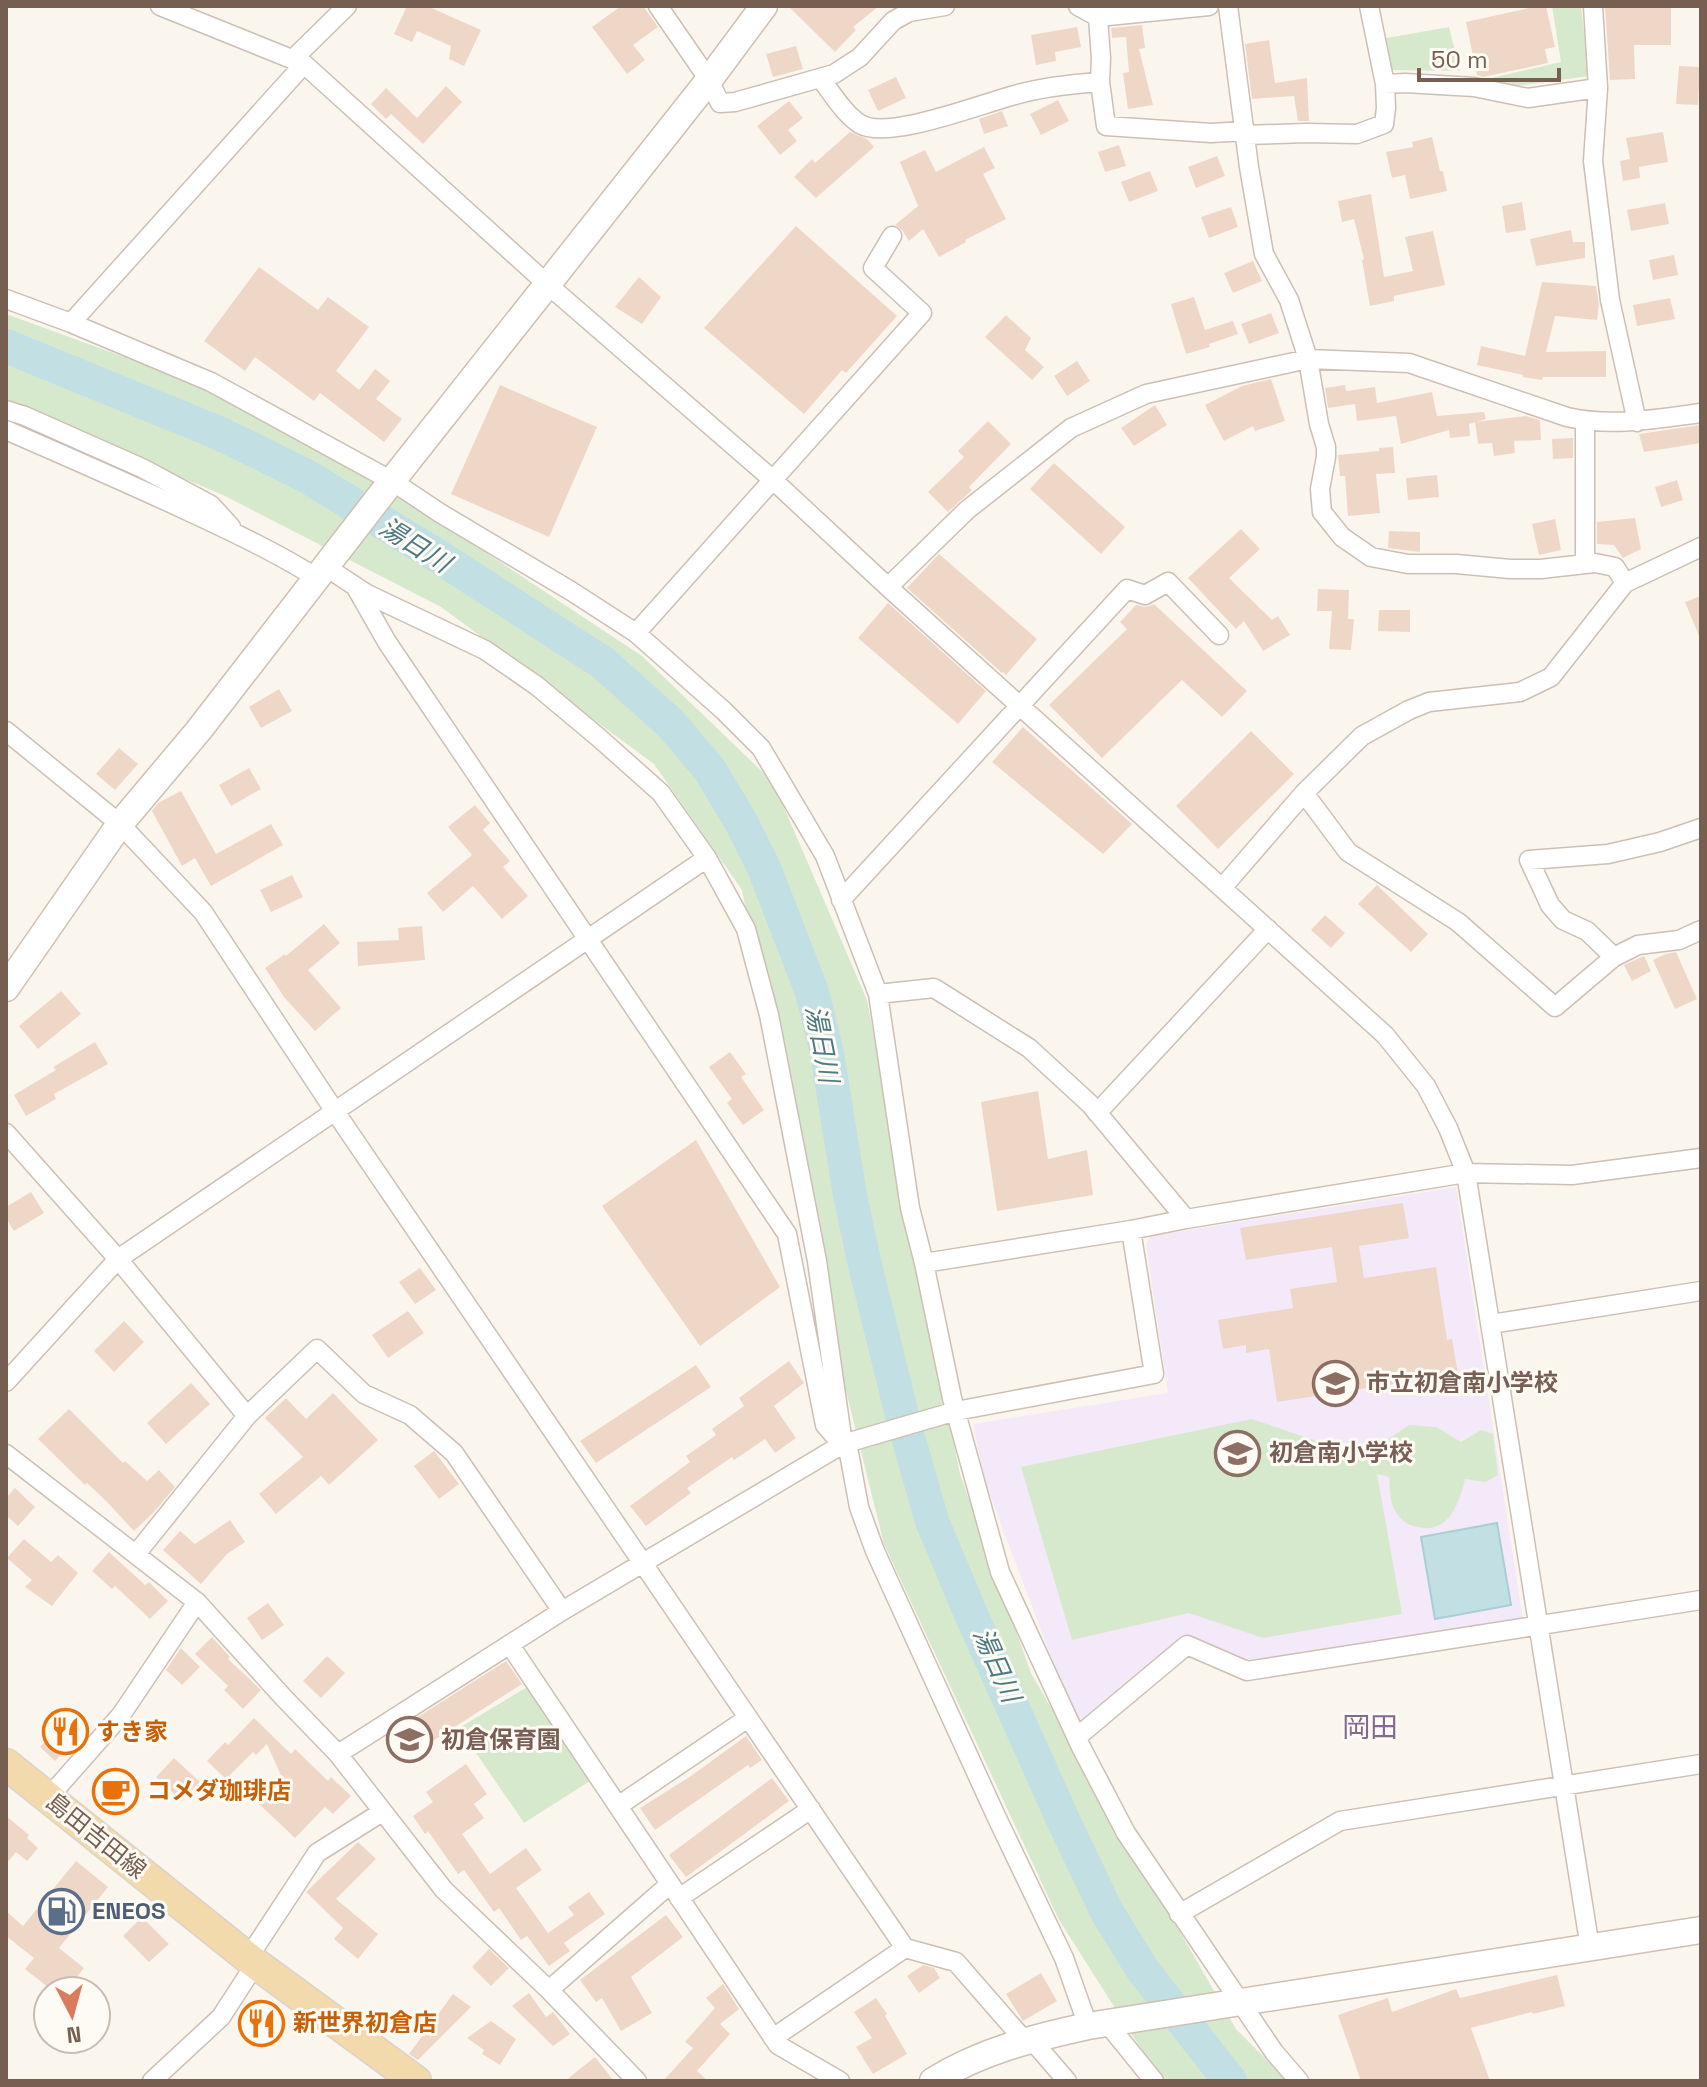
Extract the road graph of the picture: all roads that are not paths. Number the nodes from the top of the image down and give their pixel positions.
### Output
1 (160, 6) edge
2 (347, 6) edge
3 (658, 6) edge
4 (764, 6) edge
5 (945, 6) edge
6 (1078, 6) edge
7 (1209, 6) edge
8 (1228, 6) edge
9 (1369, 6) edge
10 (1593, 6) edge
11 (1098, 17) junction
12 (299, 62) junction
13 (820, 78) junction
14 (709, 80) junction
15 (1100, 82) junction
16 (1385, 84) junction
17 (1598, 88) junction
18 (1245, 133) junction
19 (892, 236) dead end
20 (547, 284) junction
21 (6, 299) edge
22 (71, 323) junction
23 (1308, 359) junction
24 (6, 410) edge
25 (1701, 413) edge
26 (1585, 421) junction
27 (1637, 422) junction
28 (6, 430) edge
29 (773, 480) junction
30 (391, 481) junction
31 (239, 535) junction
32 (1701, 547) edge
33 (1585, 564) junction
34 (323, 571) junction
35 (1625, 583) junction
36 (355, 586) junction
37 (888, 587) junction
38 (636, 633) junction
39 (1219, 635) dead end
40 (1020, 706) junction
41 (6, 731) edge
42 (1304, 793) junction
43 (120, 824) junction
44 (1701, 828) edge
45 (707, 858) junction
46 (1222, 888) junction
47 (841, 900) junction
48 (1268, 929) junction
49 (1701, 930) edge
50 (588, 938) junction
51 (1614, 957) junction
52 (6, 988) edge
53 (878, 994) junction
54 (334, 1110) junction
55 (1097, 1113) junction
56 (6, 1133) edge
57 (1701, 1158) edge
58 (1466, 1173) junction
59 (1186, 1219) junction
60 (1131, 1230) junction
61 (118, 1259) junction
62 (924, 1263) junction
63 (1701, 1291) edge
64 (1491, 1324) junction
65 (6, 1382) edge
66 (951, 1413) junction
67 (247, 1416) junction
68 (848, 1443) junction
69 (6, 1454) edge
70 (136, 1554) junction
71 (641, 1563) junction
72 (1701, 1600) edge
73 (197, 1602) junction
74 (562, 1611) junction
75 (1538, 1625) junction
76 (510, 1645) junction
77 (748, 1718) junction
78 (1077, 1737) junction
79 (338, 1754) junction
80 (6, 1764) edge
81 (1701, 1764) edge
82 (1564, 1785) junction
83 (48, 1798) junction
84 (618, 1806) junction
85 (811, 1809) junction
86 (382, 1812) junction
87 (675, 1891) junction
88 (1179, 1914) junction
89 (1701, 1930) edge
90 (905, 1948) junction
91 (1590, 1948) junction
92 (252, 1960) junction
93 (549, 1990) junction
94 (1235, 2004) junction
95 (1103, 2023) junction
96 (773, 2038) junction
97 (1028, 2040) junction
98 (152, 2081) edge
99 (416, 2081) edge
100 (637, 2081) edge
101 (840, 2081) edge
102 (933, 2081) edge
103 (1067, 2081) edge
104 (1154, 2081) edge
105 (1299, 2081) edge

1 - 12 street
2 - 12 street
3 - 14 street
4 - 14 street
5 - 13 street
6 - 11 street
7 - 11 street
8 - 18 street
9 - 16 street
10 - 17 street
11 - 15 street
12 - 20 street
12 - 22 street
13 - 14 street
13 - 15 street
14 - 20 street
15 - 18 street
16 - 17 street
16 - 18 street
17 - 27 street
18 - 23 street
19 - 29 street
20 - 29 street
20 - 30 street
21 - 22 street
22 - 30 street
23 - 26 street
23 - 33 street
23 - 37 street
24 - 31 street
25 - 27 street
26 - 27 street
26 - 33 street
28 - 31 street
29 - 37 street
29 - 38 street
30 - 34 street
30 - 38 street
31 - 34 street
32 - 35 street
33 - 35 street
34 - 36 street
34 - 43 street
35 - 42 street
36 - 45 street
36 - 50 street
37 - 40 street
38 - 47 street
39 - 40 street
40 - 46 street
40 - 47 street
41 - 43 street
42 - 46 street
42 - 51 street
43 - 52 street
43 - 54 street
44 - 51 street
45 - 50 street
45 - 68 street
46 - 48 street
47 - 53 street
48 - 55 street
48 - 58 street
49 - 51 street
50 - 54 street
50 - 68 street
53 - 55 street
53 - 62 street
54 - 61 street
54 - 71 street
55 - 59 street
56 - 61 street
57 - 58 street
58 - 59 street
58 - 64 street
59 - 60 street
60 - 62 street
60 - 66 street
61 - 65 street
61 - 67 street
62 - 66 street
63 - 64 street
64 - 75 street
66 - 68 street
66 - 78 street
67 - 70 street
67 - 74 street
68 - 71 street
68 - 95 street
69 - 70 street
70 - 73 street
71 - 74 street
71 - 77 street
72 - 75 street
73 - 79 street
73 - 83 street
74 - 76 street
75 - 78 street
75 - 82 street
76 - 79 street
76 - 84 street
77 - 84 street
77 - 85 street
78 - 88 street
79 - 86 street
80 - 83 main road, 島田吉田線
81 - 82 street
82 - 88 street
82 - 91 street
83 - 92 main road, 島田吉田線
84 - 87 street
85 - 87 street
85 - 90 street
86 - 92 street
86 - 93 street
87 - 93 street
87 - 96 street
88 - 94 street
89 - 91 street
90 - 96 street
90 - 97 street
91 - 94 street
92 - 98 street
92 - 99 main road, 島田吉田線
93 - 100 street
94 - 95 street
94 - 105 street
95 - 97 street
95 - 104 street
96 - 101 street
97 - 102 street
97 - 103 street

